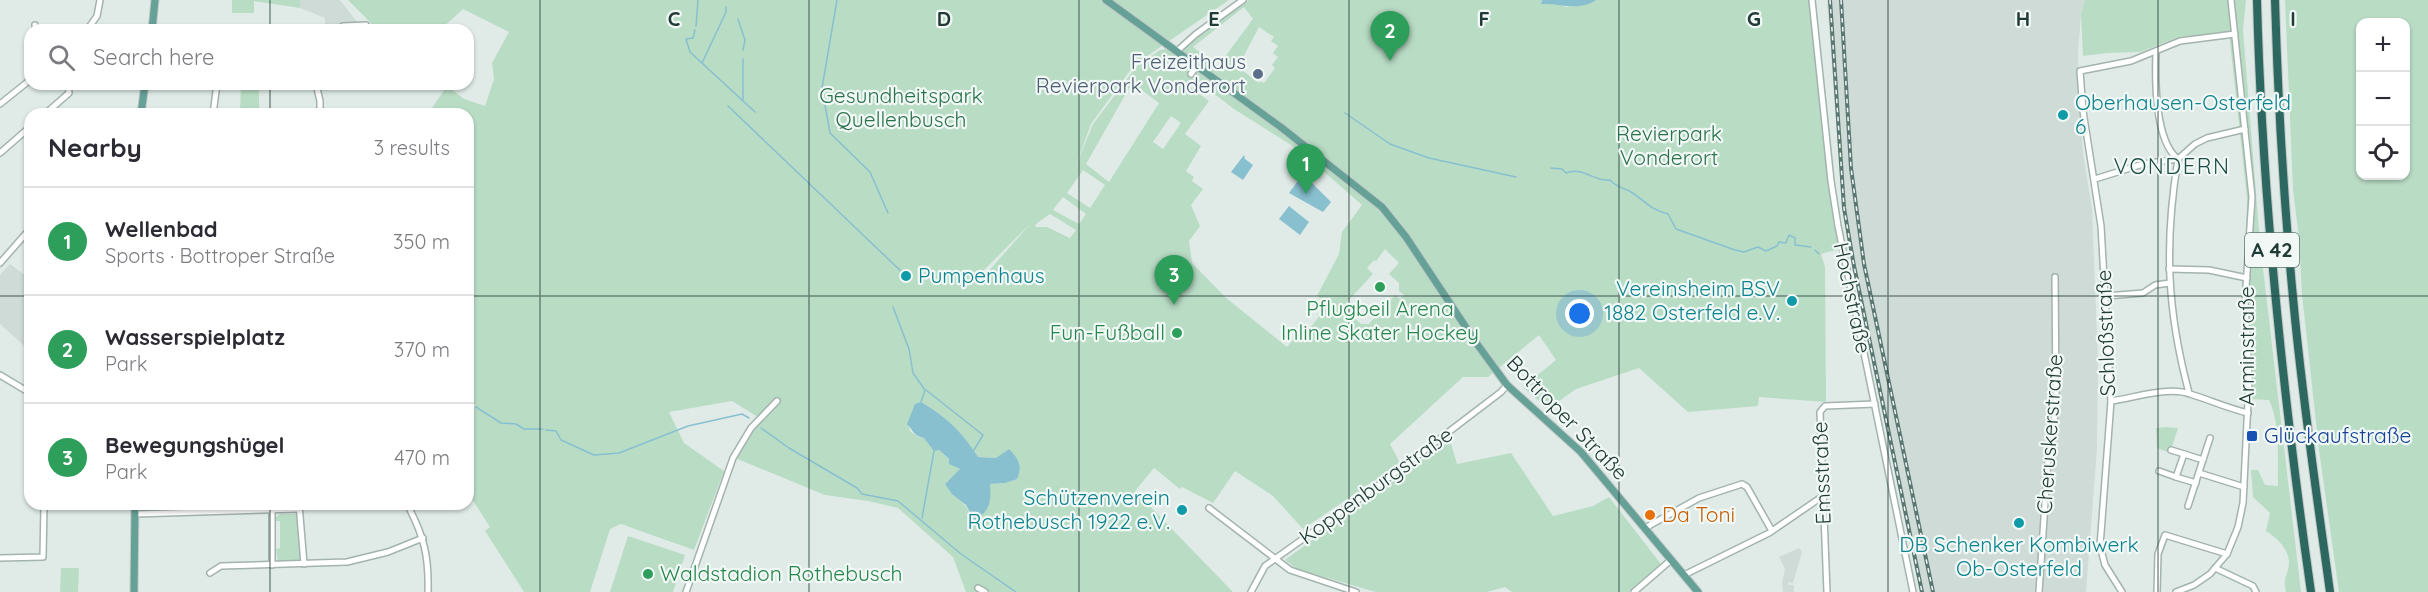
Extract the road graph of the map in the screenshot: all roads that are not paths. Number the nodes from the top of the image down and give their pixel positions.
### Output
1 (100, 0) edge
2 (155, 0) edge
3 (1106, 0) edge
4 (1243, 0) edge
5 (1812, 0) edge
6 (2231, 0) edge
7 (2257, 0) edge
8 (2275, 0) edge
9 (92, 24) edge
10 (153, 24) edge
11 (2235, 34) junction
12 (1176, 52) junction
13 (2156, 52) junction
14 (1196, 67) junction
15 (1191, 74) dead end
16 (24, 85) edge
17 (69, 90) edge
18 (144, 90) edge
19 (216, 90) edge
20 (317, 90) edge
21 (0, 104) edge
22 (52, 108) edge
23 (142, 108) edge
24 (214, 108) edge
25 (320, 108) edge
26 (2246, 129) junction
27 (24, 132) edge
28 (0, 153) edge
29 (2178, 159) junction
30 (2095, 179) junction
31 (24, 236) edge
32 (0, 263) edge
33 (2169, 269) junction
34 (2055, 277) dead end
35 (2247, 278) junction
36 (2170, 283) junction
37 (2106, 296) junction
38 (0, 376) edge
39 (1507, 385) junction
40 (24, 390) edge
41 (2189, 393) junction
42 (777, 401) dead end
43 (2111, 401) junction
44 (1875, 404) junction
45 (2248, 412) junction
46 (2210, 438) dead end
47 (2171, 450) dead end
48 (2184, 454) junction
49 (2203, 460) junction
50 (2159, 471) dead end
51 (2199, 473) junction
52 (2176, 477) junction
53 (2196, 483) junction
54 (2244, 487) junction
55 (1823, 496) junction
56 (2188, 506) dead end
57 (1209, 508) dead end
58 (44, 510) edge
59 (135, 510) edge
60 (279, 510) edge
61 (299, 510) edge
62 (410, 510) edge
63 (272, 511) junction
64 (135, 514) junction
65 (1645, 528) junction
66 (1772, 531) junction
67 (423, 538) junction
68 (2227, 554) junction
69 (0, 558) edge
70 (1275, 559) junction
71 (1671, 560) junction
72 (304, 564) junction
73 (272, 565) junction
74 (2215, 568) junction
75 (210, 573) dead end
76 (1684, 575) junction
77 (978, 588) dead end
78 (134, 592) edge
79 (428, 592) edge
80 (686, 592) edge
81 (985, 592) edge
82 (1251, 592) edge
83 (1356, 592) edge
84 (1634, 592) edge
85 (1698, 592) edge
86 (1827, 592) edge
87 (1913, 592) edge
88 (2039, 592) edge
89 (2122, 592) edge
90 (2157, 592) edge
91 (2176, 592) edge
92 (2256, 592) edge
93 (2311, 592) edge
94 (2330, 592) edge

1 - 9 street
2 - 10 main road
3 - 12 main road, Bottroper Straße
4 - 12 street
5 - 44 street, Hochstraße
6 - 11 street, Arminstraße
7 - 93 highway, A 42
8 - 94 highway, A 42
11 - 13 street
11 - 26 street, Arminstraße
12 - 14 main road, Bottroper Straße
13 - 29 street
13 - 30 street, Schloßstraße
14 - 15 street
14 - 39 main road, Bottroper Straße
16 - 21 street
17 - 22 street
18 - 23 main road
19 - 24 street
20 - 25 street
26 - 29 street
26 - 35 street, Arminstraße
27 - 28 street
29 - 30 street
29 - 33 street
30 - 37 street, Schloßstraße
31 - 32 street
33 - 35 street
33 - 36 street
34 - 88 street, Cheruskerstraße
35 - 45 street, Arminstraße
36 - 37 street
36 - 41 street
37 - 43 street, Schloßstraße
38 - 40 street
39 - 65 main road, Bottroper Straße
39 - 70 street, Koppenburgstraße
41 - 43 street
41 - 45 street
42 - 80 street
43 - 89 street, Schloßstraße
44 - 55 street, Emsstraße
44 - 87 street, Hochstraße
45 - 54 street, Arminstraße
46 - 49 street
47 - 48 street
48 - 49 street
48 - 52 street
49 - 51 street
50 - 52 street
51 - 53 street
51 - 54 street
52 - 53 street
53 - 56 street
54 - 68 street, Arminstraße
55 - 66 street
55 - 86 street, Emsstraße
57 - 70 street
58 - 69 street
59 - 64 main road
60 - 63 street
61 - 72 street
62 - 67 street
63 - 64 street
63 - 73 street
64 - 78 main road
65 - 66 street
65 - 71 main road, Bottroper Straße
66 - 76 street
67 - 72 street
67 - 79 street
68 - 74 street, Arminstraße
68 - 90 street
70 - 82 street, Koppenburgstraße
70 - 83 street
71 - 76 main road, Bottroper Straße
71 - 84 street
72 - 73 street
73 - 75 street
74 - 91 street, Arminstraße
74 - 92 street
76 - 85 main road, Bottroper Straße
77 - 81 street

